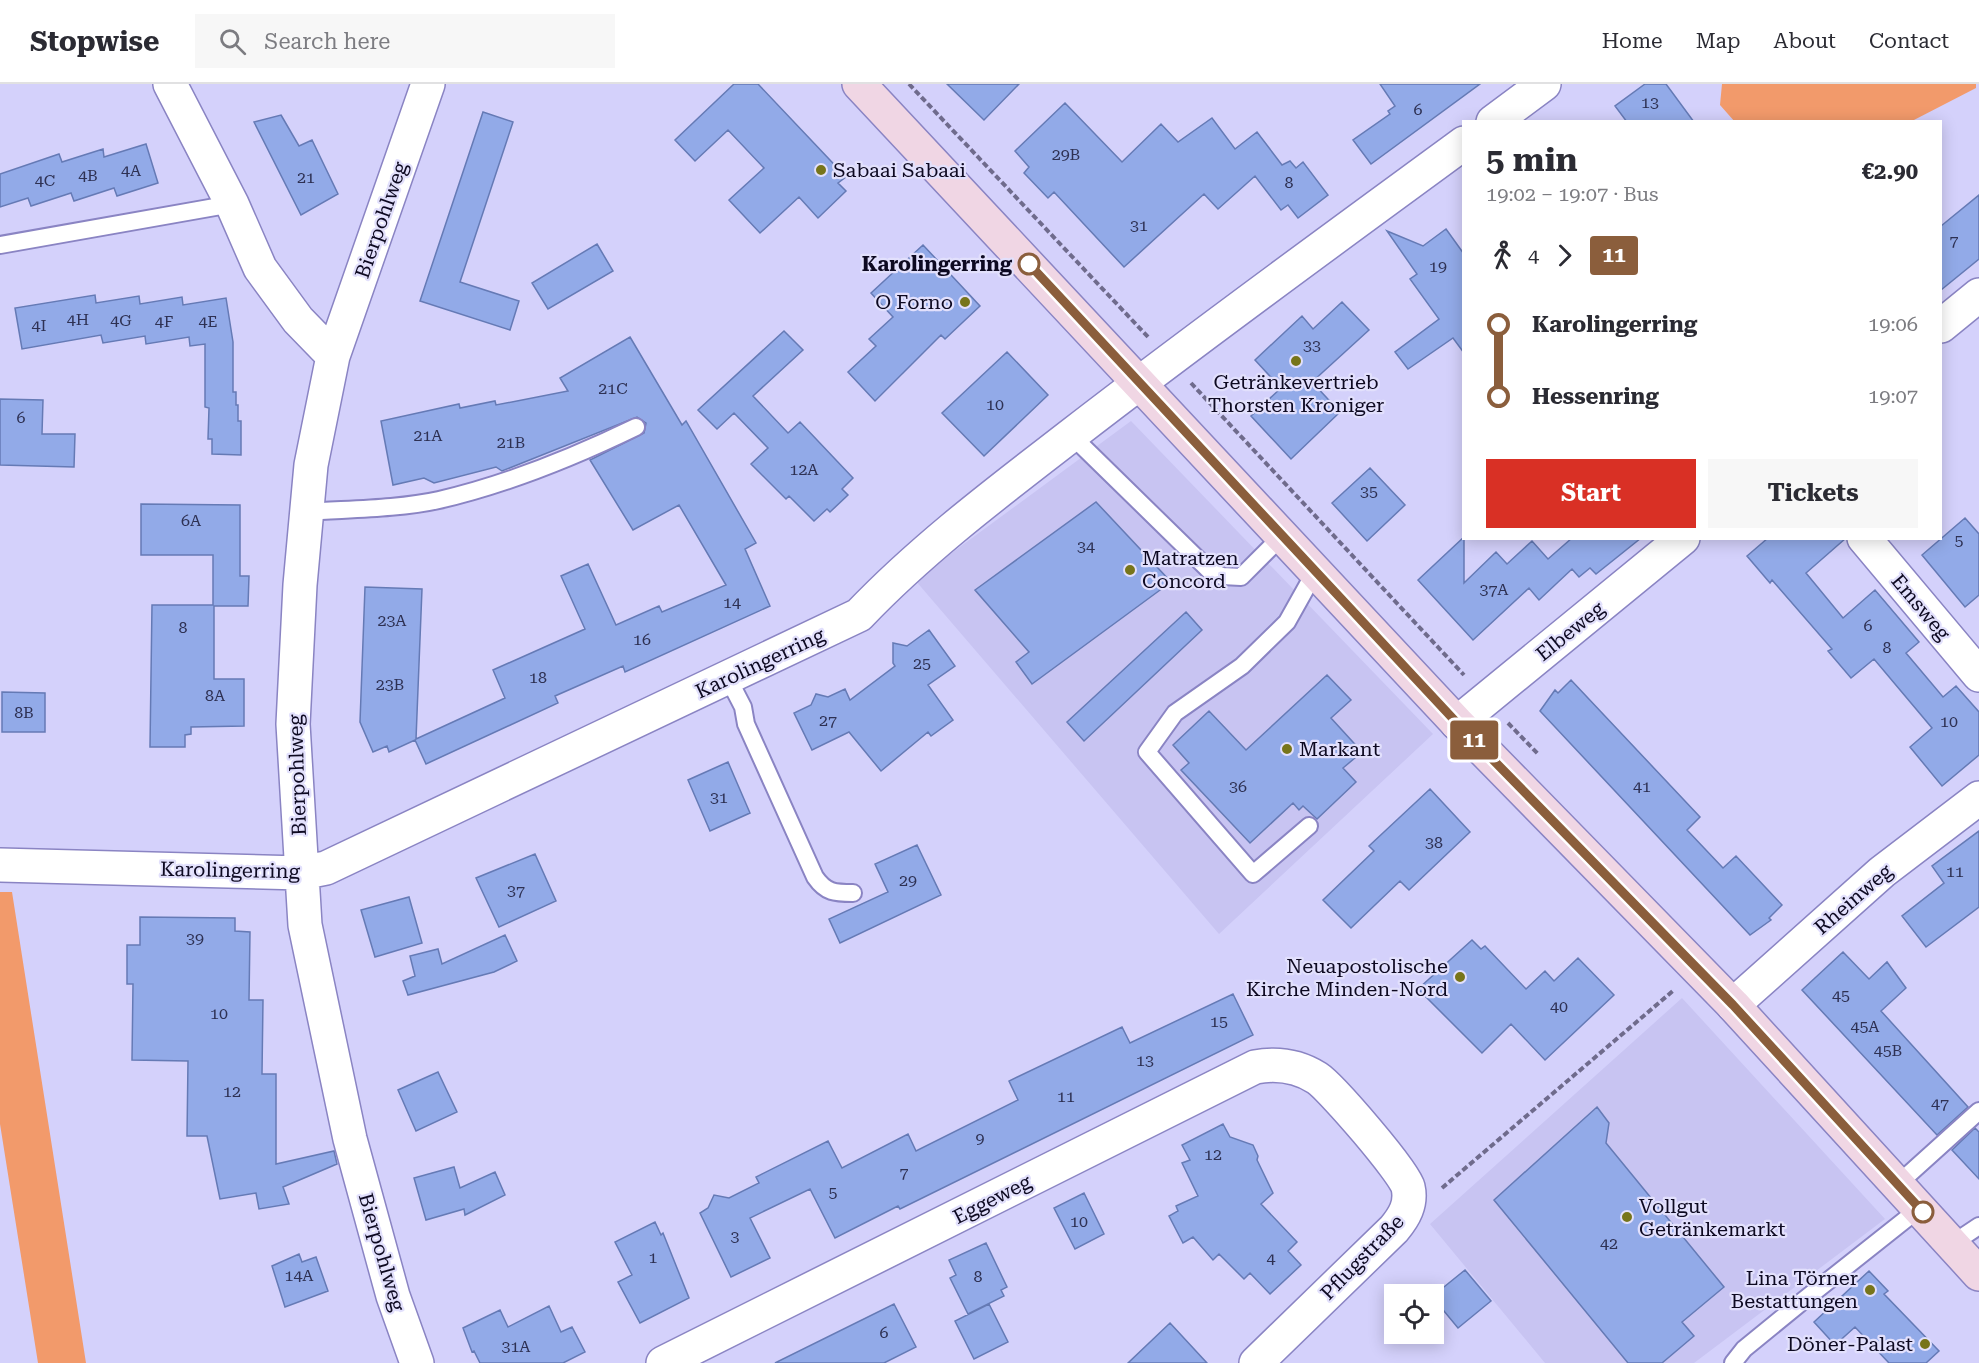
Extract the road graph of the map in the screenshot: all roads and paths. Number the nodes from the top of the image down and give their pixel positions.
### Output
1 (170, 84) edge
2 (428, 84) edge
3 (860, 84) edge
4 (909, 84) edge
5 (1544, 84) edge
6 (1496, 120) edge
7 (1462, 144) edge
8 (232, 204) junction
9 (0, 245) edge
10 (1979, 295) edge
11 (1942, 325) edge
12 (333, 356) junction
13 (1170, 360) junction
14 (1138, 383) junction
15 (636, 427) dead end
16 (1071, 435) junction
17 (307, 512) junction
18 (1282, 536) junction
19 (1681, 540) edge
20 (1866, 540) edge
21 (1315, 572) junction
22 (1979, 675) edge
23 (728, 678) junction
24 (1486, 699) junction
25 (1457, 723) junction
26 (1543, 760) dead end
27 (1979, 798) edge
28 (1309, 826) dead end
29 (0, 865) edge
30 (301, 873) junction
31 (853, 892) dead end
32 (1698, 969) junction
33 (1733, 1005) junction
34 (1325, 1083) joint
35 (1979, 1112) edge
36 (1898, 1184) junction
37 (1439, 1191) dead end
38 (1920, 1208) junction
39 (1979, 1226) edge
40 (1952, 1244) junction
41 (1979, 1274) edge
42 (417, 1363) edge
43 (663, 1363) edge
44 (1256, 1363) edge
45 (1733, 1363) edge

1 - 8 street
2 - 12 street, Bierpohlweg
3 - 14 main road
4 - 13 path
5 - 6 street
7 - 13 street, Karolingerring
8 - 9 lane
8 - 12 street
10 - 11 street
12 - 17 street, Bierpohlweg
13 - 14 street, Karolingerring
13 - 24 path
14 - 16 street, Karolingerring
14 - 18 main road
15 - 17 lane
16 - 18 lane
16 - 23 street, Karolingerring
17 - 30 street, Bierpohlweg
18 - 21 main road
19 - 24 street, Elbeweg
20 - 22 street, Emsweg
21 - 25 main road
21 - 28 lane
23 - 30 street, Karolingerring
23 - 31 lane
24 - 25 street, Elbeweg
24 - 26 path
25 - 32 main road
27 - 33 street, Rheinweg
29 - 30 street, Karolingerring
30 - 42 street, Bierpohlweg
32 - 33 main road
32 - 37 path
33 - 36 main road
34 - 43 street, Eggeweg
34 - 44 street, Pflugstraße
35 - 36 lane
36 - 38 main road
38 - 40 main road
38 - 45 lane
39 - 40 lane
40 - 41 main road

